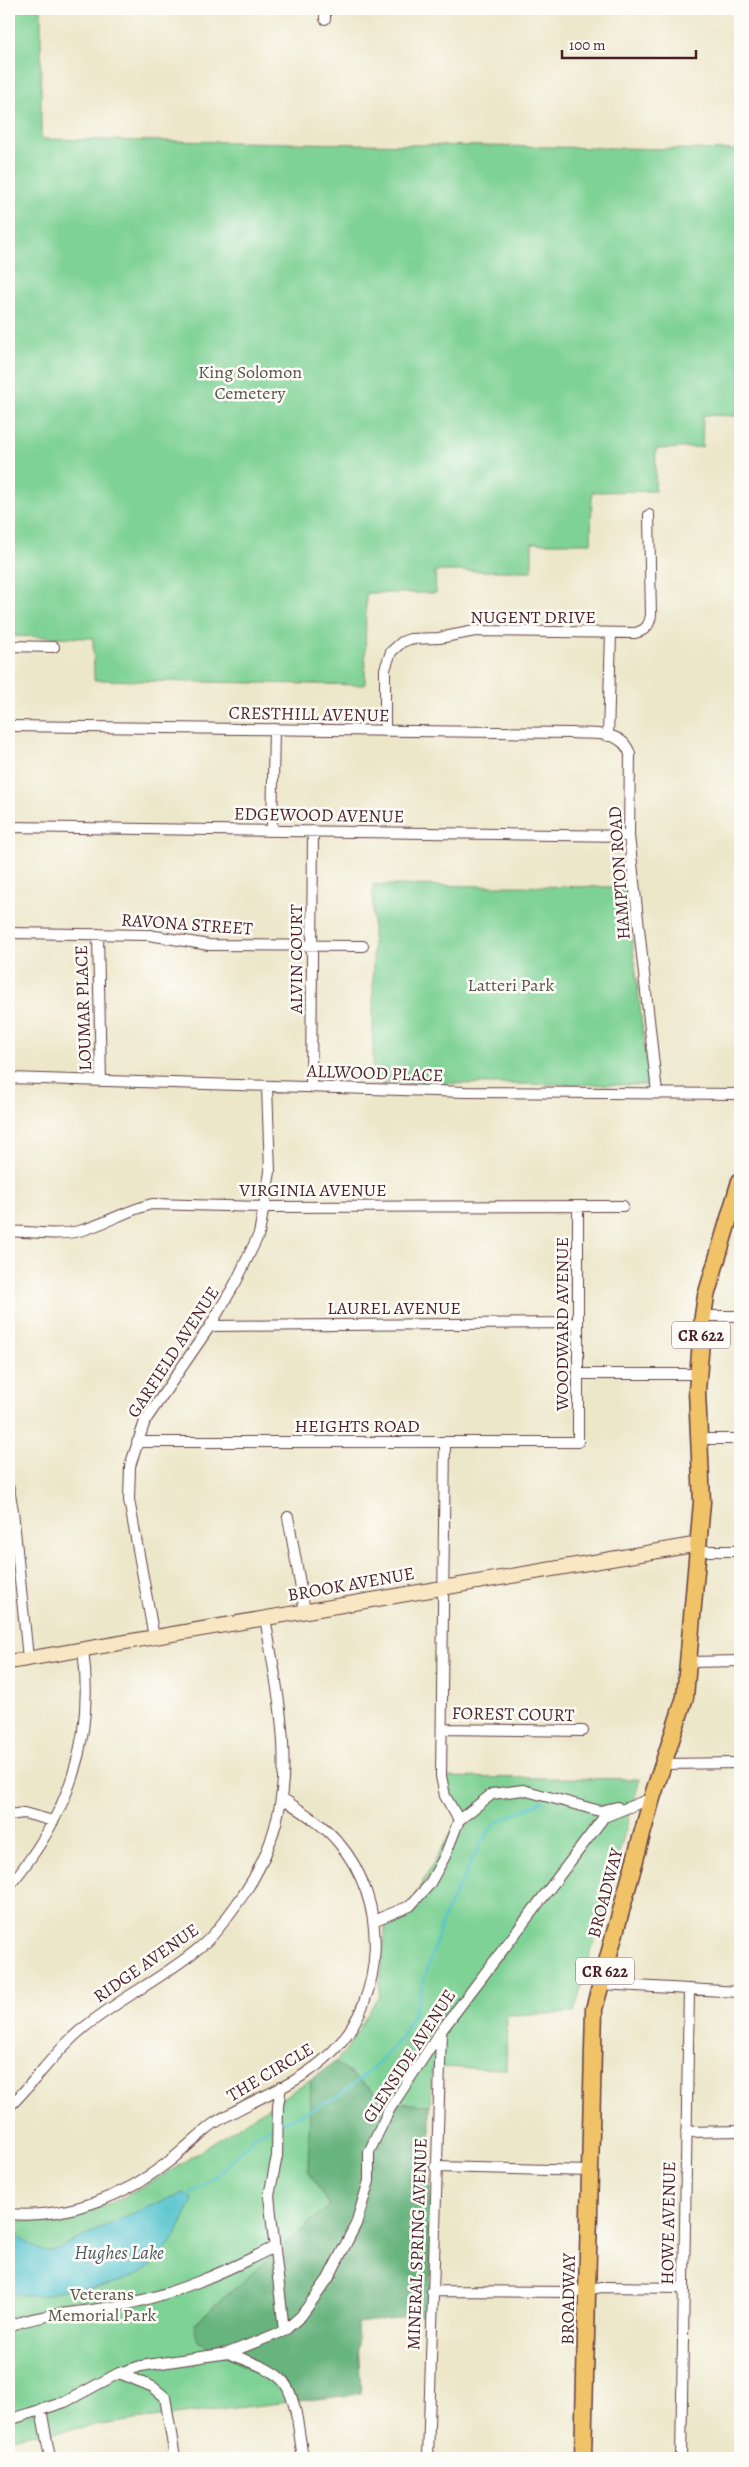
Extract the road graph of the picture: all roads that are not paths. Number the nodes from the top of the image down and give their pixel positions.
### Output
1 (649, 515) dead end
2 (611, 633) junction
3 (9, 646) edge
4 (54, 647) dead end
5 (9, 726) edge
6 (274, 729) junction
7 (385, 732) junction
8 (608, 736) junction
9 (9, 827) edge
10 (272, 830) junction
11 (313, 830) junction
12 (629, 836) junction
13 (9, 933) edge
14 (98, 934) junction
15 (363, 946) dead end
16 (312, 947) junction
17 (9, 1078) edge
18 (101, 1081) junction
19 (267, 1086) junction
20 (311, 1087) junction
21 (657, 1093) junction
22 (740, 1094) edge
23 (740, 1181) edge
24 (738, 1198) edge
25 (578, 1206) junction
26 (622, 1206) dead end
27 (265, 1207) junction
28 (9, 1231) edge
29 (703, 1316) junction
30 (740, 1316) edge
31 (578, 1323) junction
32 (210, 1326) junction
33 (578, 1374) junction
34 (698, 1374) junction
35 (699, 1439) junction
36 (740, 1439) edge
37 (137, 1442) junction
38 (445, 1442) junction
39 (578, 1442) joint
40 (9, 1489) edge
41 (288, 1517) dead end
42 (13, 1548) edge
43 (699, 1548) junction
44 (740, 1551) edge
45 (444, 1588) junction
46 (305, 1611) junction
47 (265, 1618) junction
48 (154, 1637) junction
49 (83, 1649) junction
50 (28, 1658) junction
51 (740, 1661) edge
52 (9, 1662) edge
53 (690, 1662) junction
54 (442, 1728) junction
55 (583, 1731) dead end
56 (740, 1763) edge
57 (665, 1764) junction
58 (282, 1798) junction
59 (652, 1798) junction
60 (9, 1815) edge
61 (459, 1820) junction
62 (53, 1821) junction
63 (9, 1886) edge
64 (373, 1921) junction
65 (601, 1984) junction
66 (689, 1989) junction
67 (740, 1992) edge
68 (441, 2031) junction
69 (281, 2087) junction
70 (9, 2107) edge
71 (740, 2131) edge
72 (686, 2132) junction
73 (435, 2167) junction
74 (590, 2171) junction
75 (9, 2214) edge
76 (274, 2247) junction
77 (683, 2288) junction
78 (432, 2290) junction
79 (588, 2290) junction
80 (9, 2326) edge
81 (284, 2331) junction
82 (228, 2353) junction
83 (119, 2373) junction
84 (41, 2409) junction
85 (9, 2420) edge
86 (50, 2458) edge
87 (175, 2458) edge
88 (303, 2458) edge
89 (428, 2458) edge
90 (583, 2458) edge
91 (681, 2458) edge

1 - 2 street, NUGENT DRIVE
2 - 7 street, NUGENT DRIVE
2 - 8 street
3 - 4 street
5 - 6 street, CRESTHILL AVENUE
6 - 7 street, CRESTHILL AVENUE
6 - 10 street
7 - 8 street, CRESTHILL AVENUE
8 - 12 street, HAMPTON ROAD
9 - 10 street, EDGEWOOD AVENUE
10 - 11 street, EDGEWOOD AVENUE
11 - 12 street, EDGEWOOD AVENUE
11 - 16 street, ALVIN COURT
12 - 21 street, HAMPTON ROAD
13 - 14 street, RAVONA STREET
14 - 16 street, RAVONA STREET
14 - 18 street, LOUMAR PLACE
15 - 16 street, RAVONA STREET
16 - 20 street, ALVIN COURT
17 - 18 street, ALLWOOD PLACE
18 - 19 street, ALLWOOD PLACE
19 - 20 street, ALLWOOD PLACE
19 - 27 street, GARFIELD AVENUE
20 - 21 street, ALLWOOD PLACE
21 - 22 street, ALLWOOD PLACE
23 - 24 main road, CR 622
24 - 29 main road, CR 622
25 - 26 street, VIRGINIA AVENUE
25 - 27 street, VIRGINIA AVENUE
25 - 31 street, WOODWARD AVENUE
27 - 28 street, VIRGINIA AVENUE
27 - 32 street, GARFIELD AVENUE
29 - 30 street
29 - 34 main road, CR 622
31 - 32 street, LAUREL AVENUE
31 - 33 street, WOODWARD AVENUE
32 - 37 street, GARFIELD AVENUE
33 - 34 street
33 - 39 street, WOODWARD AVENUE
34 - 35 main road, CR 622
35 - 36 street
35 - 43 main road, BROADWAY / CR 622
37 - 38 street, HEIGHTS ROAD
37 - 48 street, GARFIELD AVENUE
38 - 39 street, HEIGHTS ROAD
38 - 45 street
40 - 42 street
41 - 46 street
42 - 50 street
43 - 44 street
43 - 45 main road, BROOK AVENUE
43 - 53 main road, BROADWAY / CR 622
45 - 46 main road, BROOK AVENUE
45 - 54 street
46 - 47 main road, BROOK AVENUE
47 - 48 main road, BROOK AVENUE
47 - 58 street, RIDGE AVENUE
48 - 49 main road, BROOK AVENUE
49 - 50 main road, BROOK AVENUE
49 - 62 street
50 - 52 main road, BROOK AVENUE
51 - 53 street
53 - 57 main road, BROADWAY / CR 622
54 - 55 street, FOREST COURT
54 - 61 street
56 - 57 street
57 - 59 main road, BROADWAY / CR 622
58 - 64 street, THE CIRCLE
58 - 70 street, RIDGE AVENUE
59 - 61 street
59 - 65 main road, BROADWAY / CR 622
59 - 68 street, GLENSIDE AVENUE
60 - 62 street
61 - 64 street
62 - 63 street
64 - 69 street, THE CIRCLE
65 - 66 street
65 - 74 main road, BROADWAY / CR 622
66 - 67 street
66 - 72 street, HOWE AVENUE
68 - 73 street, MINERAL SPRING AVENUE
68 - 81 street, GLENSIDE AVENUE
69 - 75 street, THE CIRCLE
69 - 76 street
71 - 72 street
72 - 77 street, HOWE AVENUE
73 - 74 street
73 - 78 street, MINERAL SPRING AVENUE
74 - 79 main road, BROADWAY / CR 622
76 - 80 street
76 - 81 street
77 - 79 street
77 - 91 street, HOWE AVENUE
78 - 79 street
78 - 89 street, MINERAL SPRING AVENUE
79 - 90 main road, BROADWAY / CR 622
81 - 82 street, GLENSIDE AVENUE
82 - 83 street, GLENSIDE AVENUE
82 - 88 street
83 - 84 street, GLENSIDE AVENUE
83 - 87 street
84 - 85 street, GLENSIDE AVENUE
84 - 86 street

